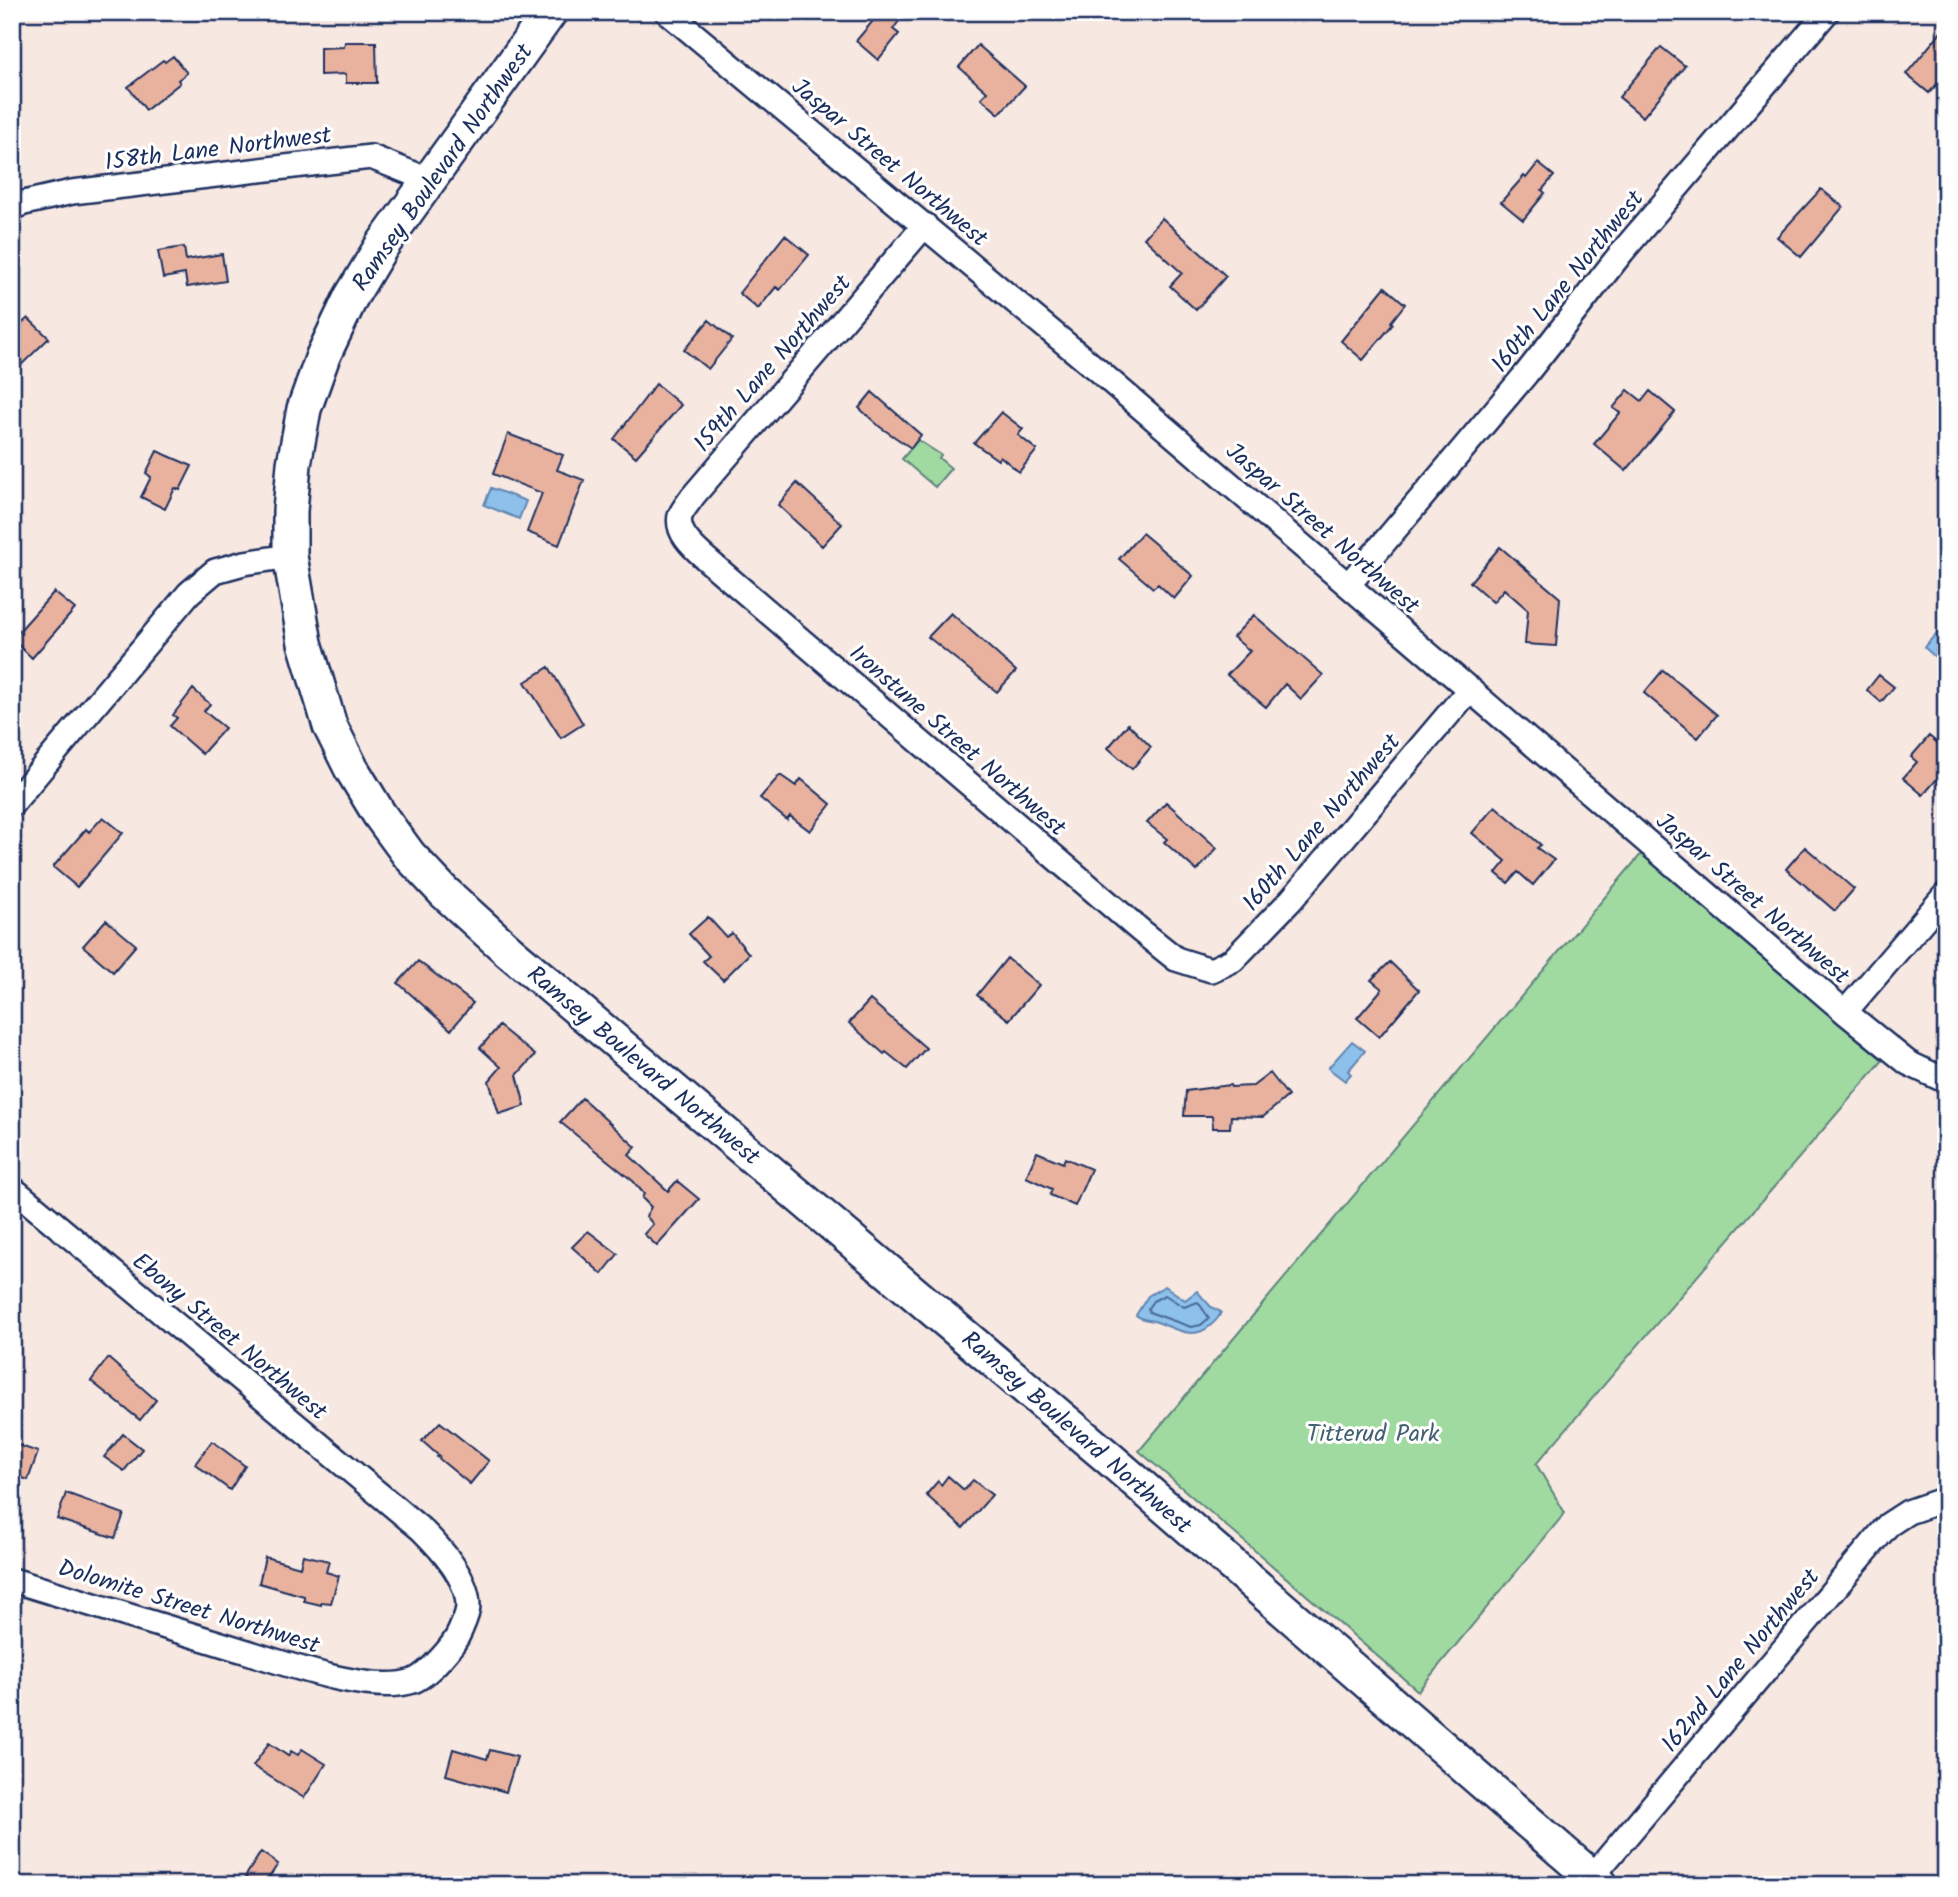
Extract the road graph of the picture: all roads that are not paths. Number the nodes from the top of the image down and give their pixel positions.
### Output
1 (550, 12) edge
2 (667, 12) edge
3 (1827, 12) edge
4 (429, 180) junction
5 (12, 208) edge
6 (925, 225) junction
7 (688, 543) joint
8 (290, 556) junction
9 (1349, 584) junction
10 (1470, 689) junction
11 (12, 804) edge
12 (1946, 894) edge
13 (1200, 965) joint
14 (1845, 1012) junction
15 (1946, 1081) edge
16 (12, 1188) edge
17 (1946, 1499) edge
18 (12, 1580) edge
19 (351, 1680) joint
20 (1597, 1881) edge

1 - 4 street, Ramsey Boulevard Northwest
2 - 6 street, Jaspar Street Northwest
3 - 9 street, 160th Lane Northwest
4 - 5 street, 158th Lane Northwest
4 - 8 street, Ramsey Boulevard Northwest
6 - 7 street, 159th Lane Northwest
6 - 9 street, Jaspar Street Northwest
7 - 13 street, Ironstune Street Northwest
8 - 11 street
8 - 20 street, Ramsey Boulevard Northwest
9 - 10 street, Jaspar Street Northwest
10 - 13 street, 160th Lane Northwest
10 - 14 street, Jaspar Street Northwest
12 - 14 street
14 - 15 street, Jaspar Street Northwest
16 - 19 street, Ebony Street Northwest
17 - 20 street, 162nd Lane Northwest
18 - 19 street, Dolomite Street Northwest

